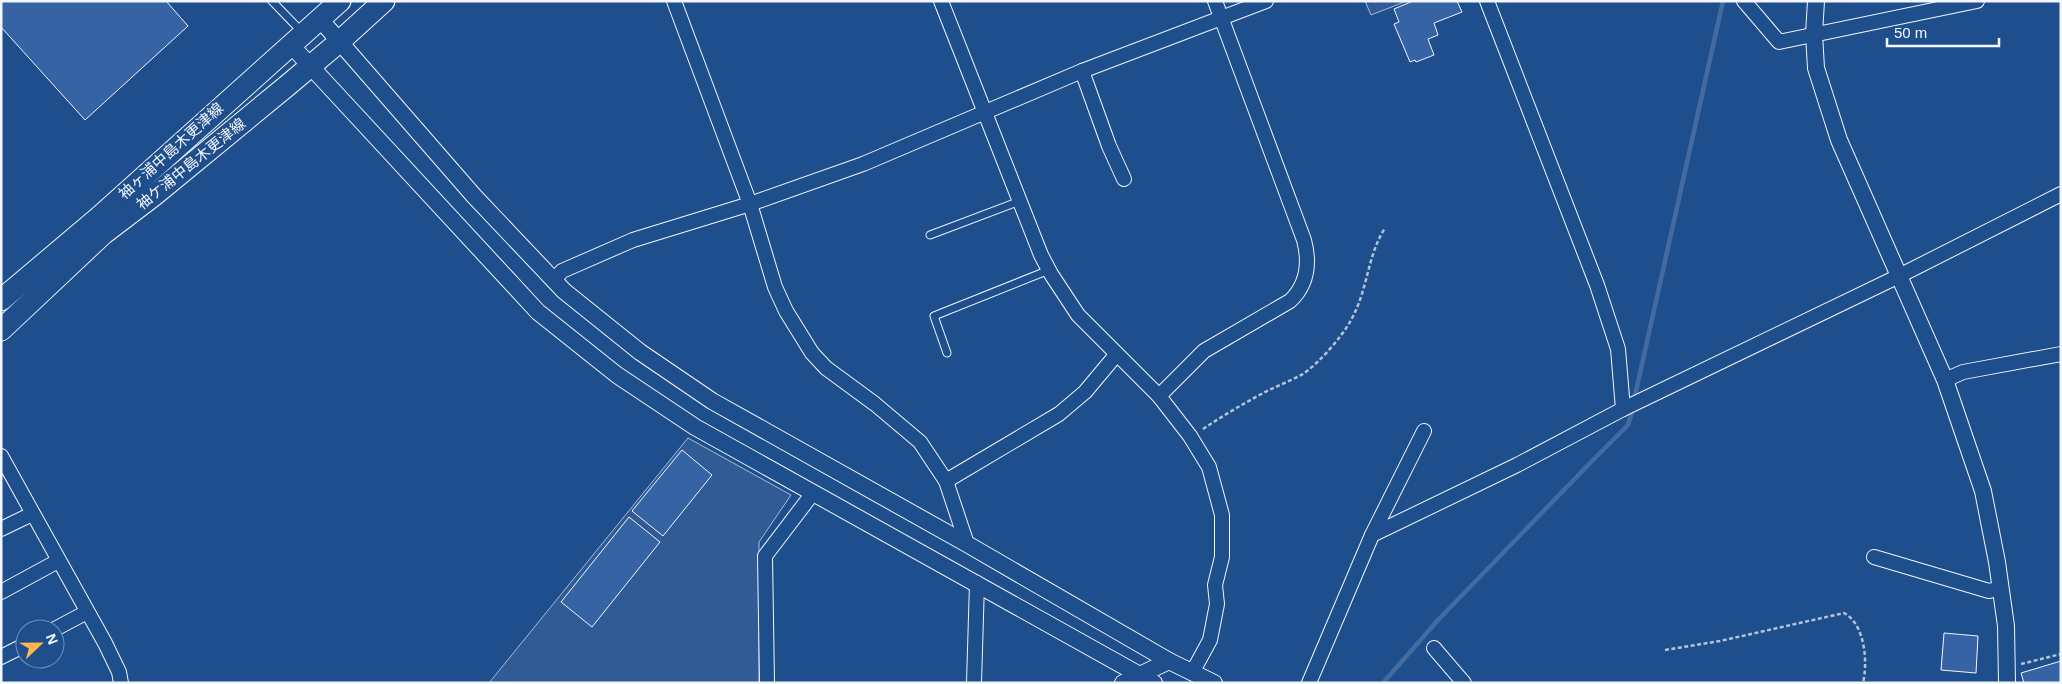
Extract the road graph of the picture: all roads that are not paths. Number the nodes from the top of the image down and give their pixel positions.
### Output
1 (272, 1) edge
2 (340, 1) edge
3 (384, 1) edge
4 (674, 1) edge
5 (941, 1) edge
6 (1215, 1) edge
7 (1266, 1) edge
8 (1487, 1) edge
9 (1745, 1) edge
10 (1816, 1) edge
11 (1977, 1) edge
12 (319, 18) junction
13 (1222, 18) junction
14 (1814, 34) junction
15 (297, 39) junction
16 (339, 42) junction
17 (310, 66) junction
18 (1082, 71) junction
19 (985, 112) junction
20 (1124, 179) dead end
21 (2061, 194) edge
22 (1020, 201) junction
23 (750, 204) junction
24 (930, 235) dead end
25 (1049, 270) junction
26 (1899, 276) junction
27 (554, 280) junction
28 (1, 300) edge
29 (5, 318) edge
30 (947, 353) dead end
31 (2061, 354) edge
32 (1116, 355) junction
33 (1945, 380) junction
34 (1159, 396) junction
35 (1623, 409) junction
36 (1424, 431) dead end
37 (1, 456) edge
38 (946, 481) junction
39 (813, 493) junction
40 (32, 514) junction
41 (1, 530) edge
42 (1372, 535) junction
43 (967, 544) junction
44 (1874, 557) dead end
45 (58, 561) junction
46 (977, 583) junction
47 (2001, 588) junction
48 (1, 592) edge
49 (87, 612) junction
50 (65, 624) edge
51 (1434, 648) dead end
52 (15, 650) edge
53 (1, 657) edge
54 (1169, 661) junction
55 (1192, 673) junction
56 (1138, 674) junction
57 (121, 683) edge
58 (767, 683) edge
59 (974, 683) edge
60 (1123, 683) edge
61 (1154, 683) edge
62 (1214, 683) edge
63 (1309, 683) edge
64 (1464, 683) edge
65 (2007, 683) edge

1 - 15 lane
2 - 12 main road, 袖ヶ浦中島木更津線
3 - 16 main road, 袖ケ浦中島木更津線
4 - 23 street
5 - 19 street
6 - 13 street
7 - 13 street
8 - 35 street
9 - 14 street
10 - 14 street
11 - 14 street
12 - 15 main road, 袖ヶ浦中島木更津線
12 - 16 street
13 - 18 street
13 - 34 street
14 - 26 street
15 - 17 street
15 - 28 main road, 袖ヶ浦中島木更津線
16 - 17 main road, 袖ケ浦中島木更津線
16 - 27 street
17 - 29 main road, 袖ケ浦中島木更津線
17 - 39 street
18 - 19 street
18 - 20 street
19 - 22 street
19 - 23 street
21 - 26 street
22 - 24 lane
22 - 25 street
23 - 27 street
23 - 38 street
25 - 30 lane
25 - 32 street
26 - 33 street
26 - 35 street
27 - 43 street
31 - 33 street
32 - 34 street
32 - 38 street
33 - 47 street
34 - 55 street
35 - 42 street
36 - 42 street
37 - 40 street
38 - 43 street
39 - 46 street
39 - 58 street
40 - 41 street
40 - 45 street
42 - 63 street
43 - 54 street
44 - 47 street
45 - 48 street
45 - 49 street
46 - 56 street
46 - 59 street
47 - 65 street
49 - 50 street
49 - 57 street
51 - 64 street
52 - 53 street
54 - 55 street
54 - 56 street
55 - 62 street
56 - 60 street
56 - 61 street

